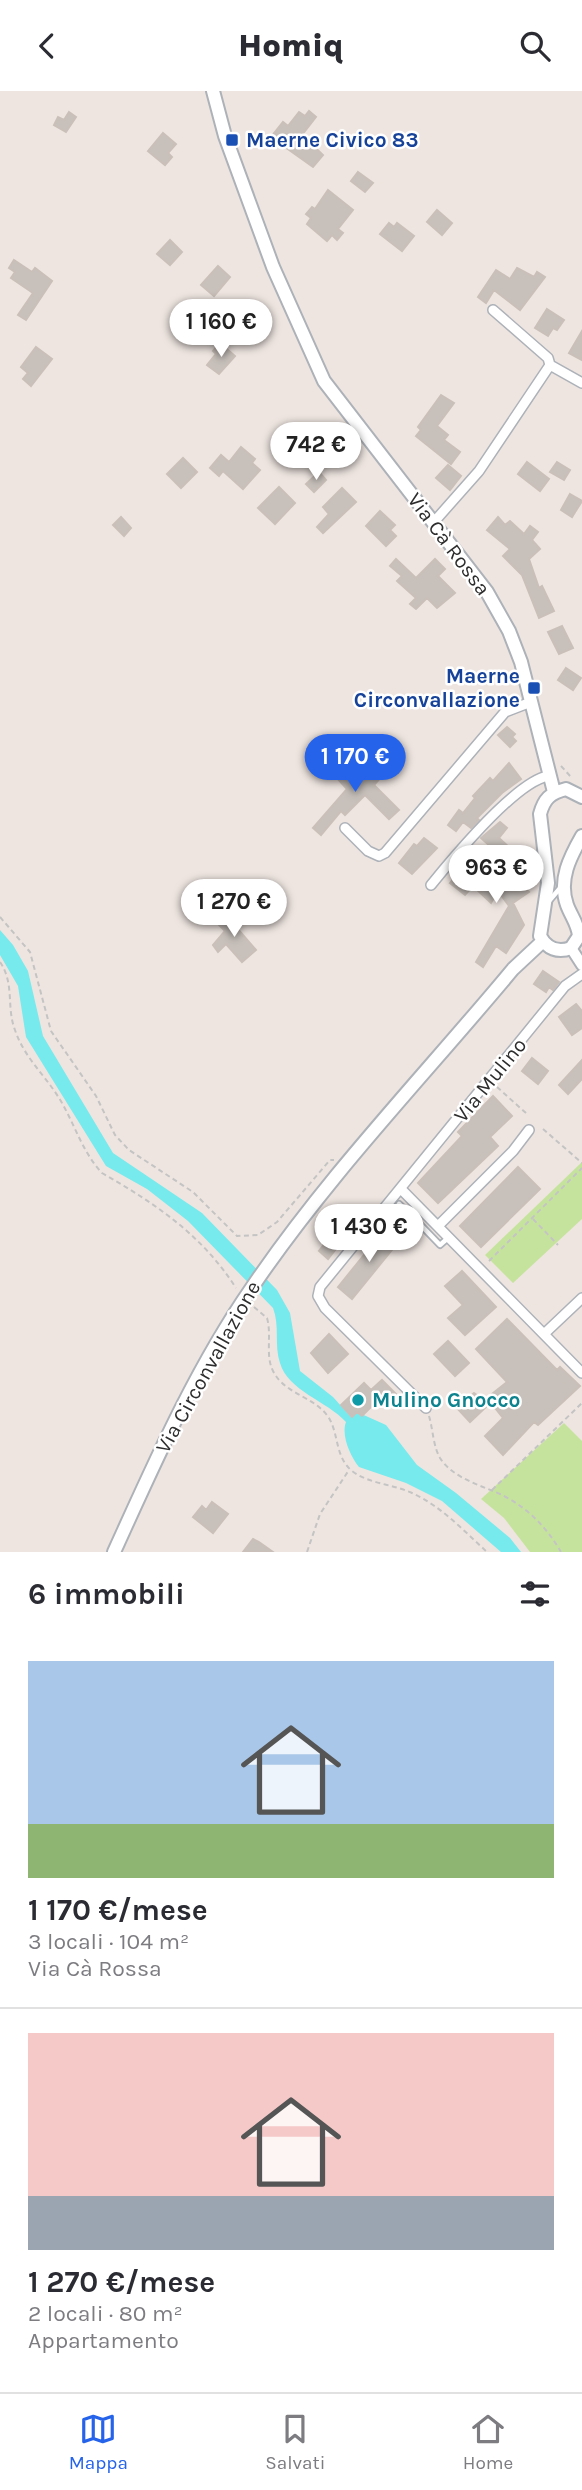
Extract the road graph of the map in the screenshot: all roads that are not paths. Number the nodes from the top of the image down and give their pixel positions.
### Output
1 (214, 91) edge
2 (493, 310) dead end
3 (550, 365) junction
4 (582, 383) edge
5 (433, 523) junction
6 (531, 702) junction
7 (548, 776) junction
8 (554, 792) junction
9 (582, 797) edge
10 (345, 828) dead end
11 (582, 835) edge
12 (564, 883) junction
13 (431, 885) dead end
14 (546, 905) junction
15 (543, 941) junction
16 (571, 948) junction
17 (582, 965) edge
18 (582, 974) edge
19 (528, 1130) dead end
20 (401, 1189) junction
21 (400, 1204) dead end
22 (420, 1209) junction
23 (412, 1216) junction
24 (438, 1226) junction
25 (449, 1237) junction
26 (582, 1298) edge
27 (544, 1334) junction
28 (582, 1373) edge
29 (426, 1408) road end
30 (114, 1552) edge

1 - 5 main road, Via Cà Rossa
2 - 3 street
3 - 4 street
3 - 5 street
5 - 6 main road, Via Cà Rossa
6 - 7 main road, Via Cà Rossa
6 - 10 street
7 - 8 main road, Via Cà Rossa
7 - 13 street
8 - 9 main road
8 - 14 main road
11 - 12 main road
12 - 14 lane
12 - 16 main road
14 - 15 main road
15 - 16 main road
15 - 30 main road, Via Circonvallazione
16 - 17 street
18 - 20 street, Via Mulino
19 - 24 street
20 - 22 street
20 - 29 street, Via Mulino
21 - 23 lane
22 - 23 lane
22 - 24 street
23 - 25 lane
24 - 25 street
25 - 27 street
26 - 27 street
27 - 28 street

